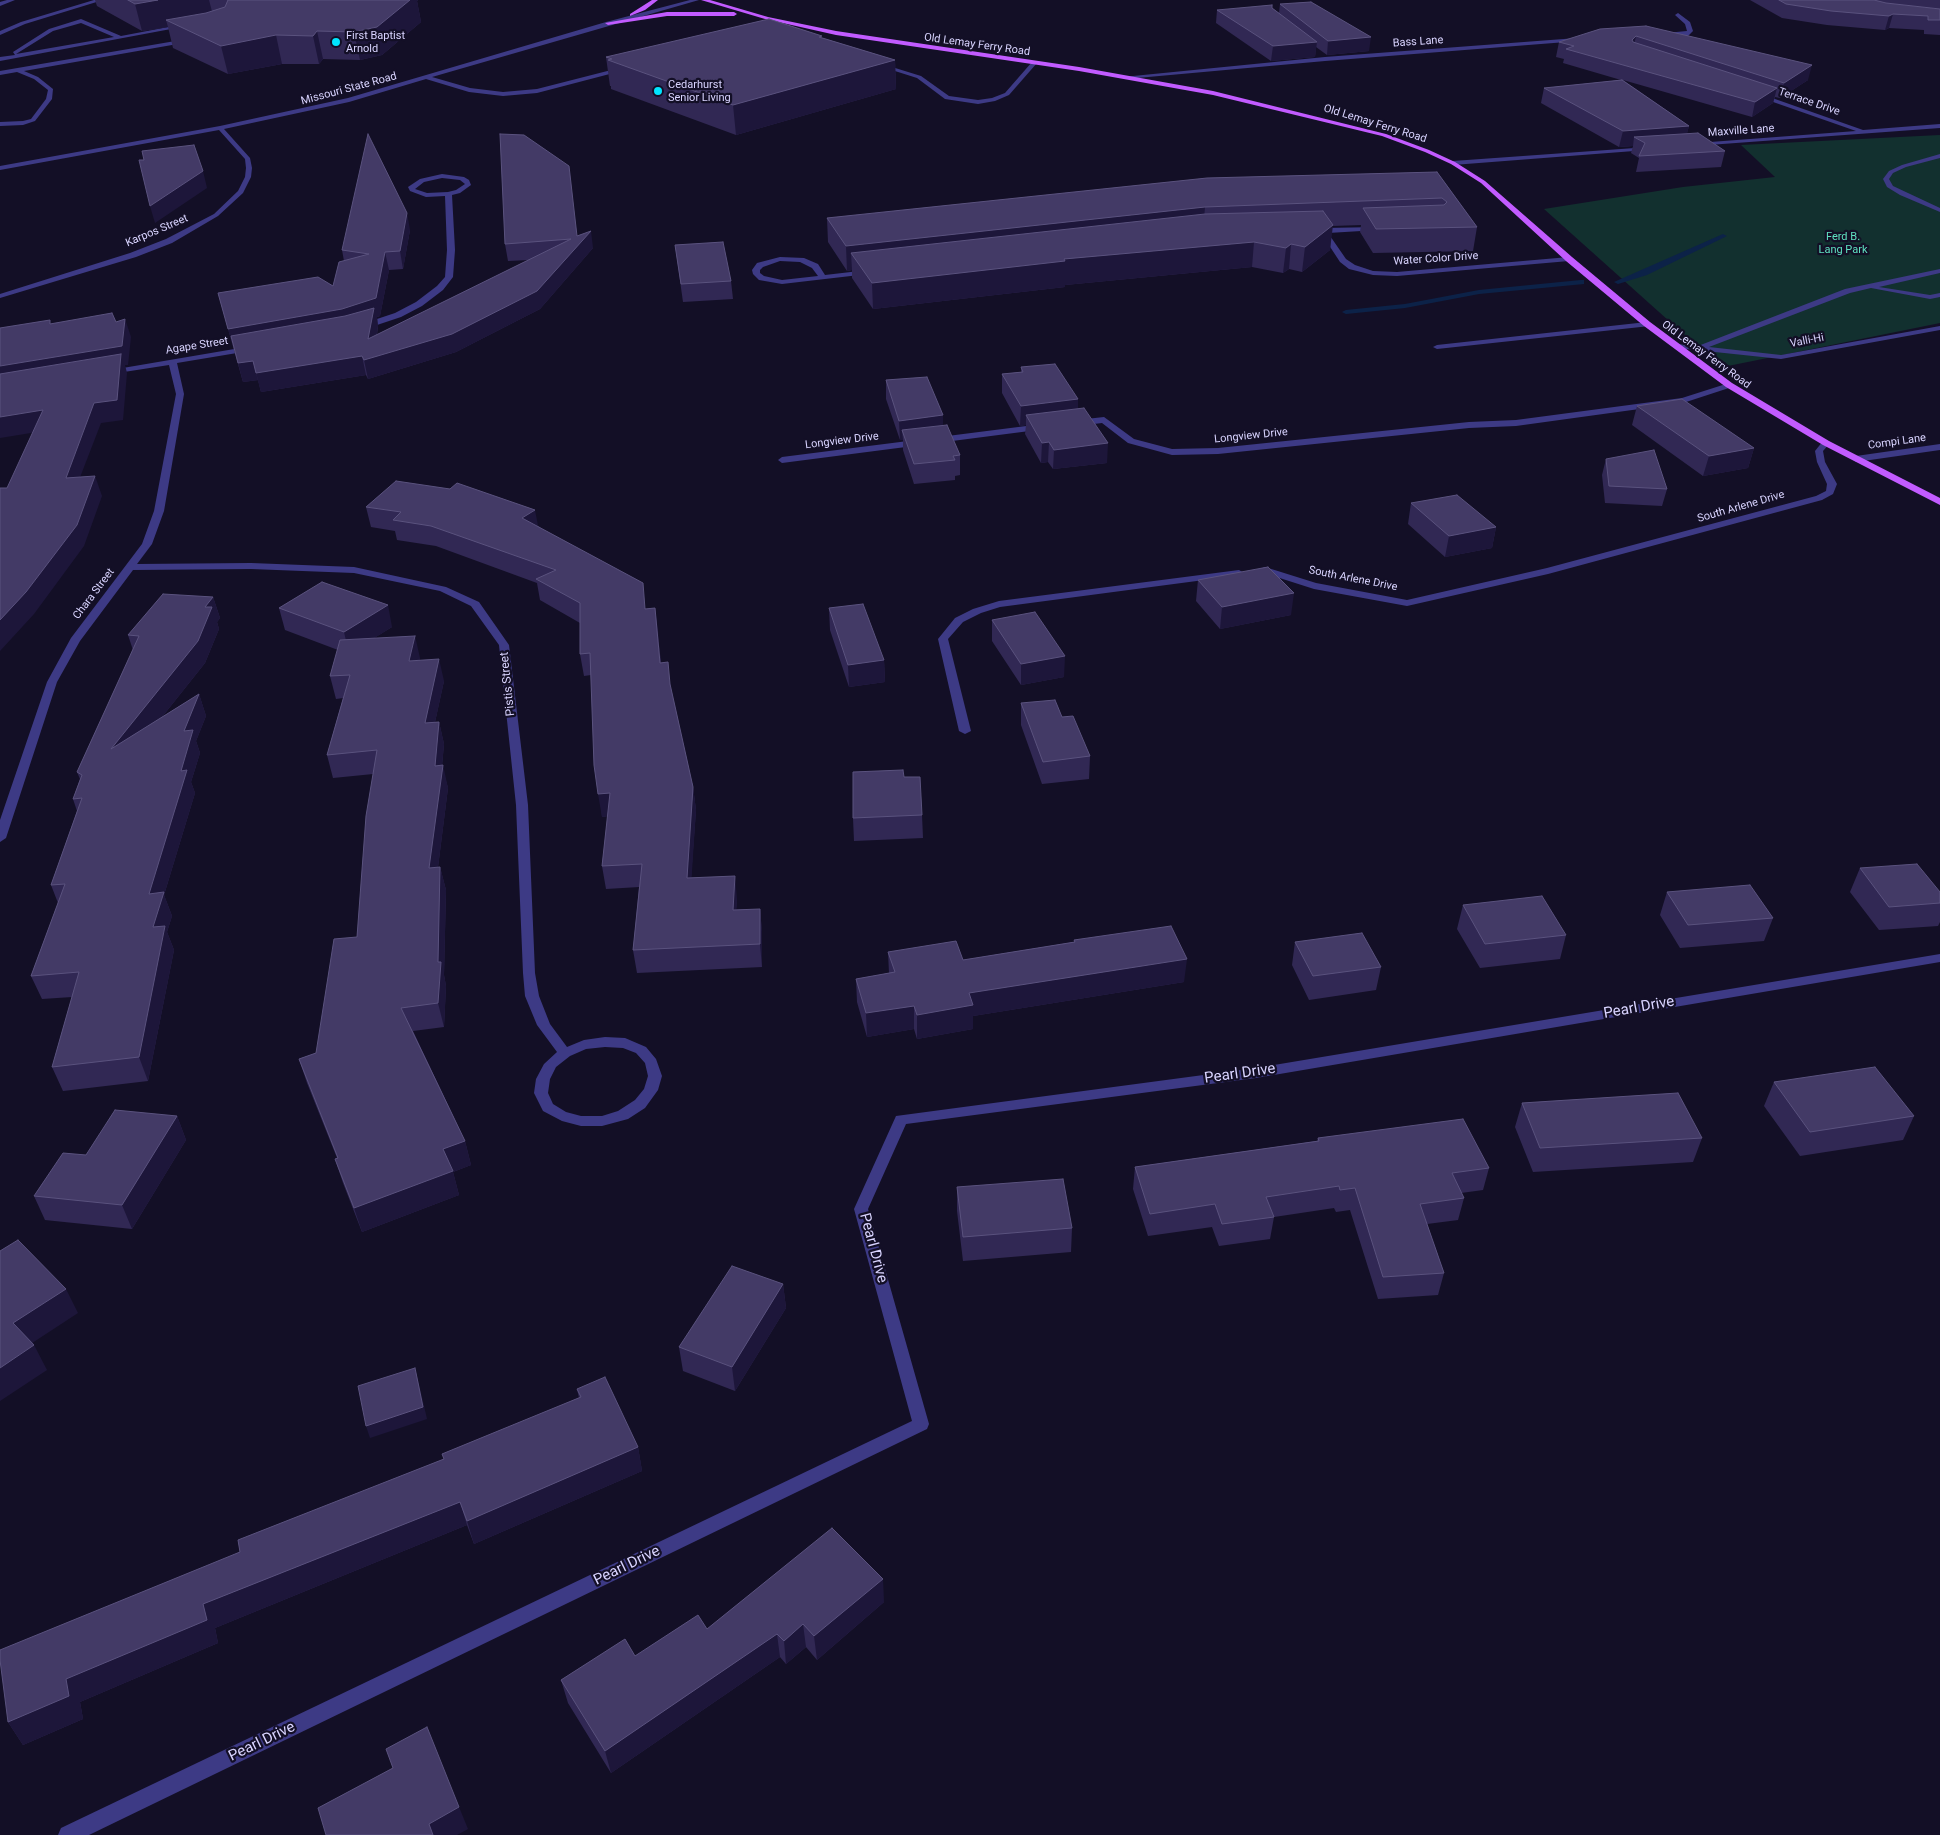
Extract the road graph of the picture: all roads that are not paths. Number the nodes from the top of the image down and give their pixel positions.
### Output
1 (12, 0) edge
2 (100, 0) edge
3 (655, 0) edge
4 (696, 0) edge
5 (704, 0) edge
6 (0, 4) edge
7 (750, 7) dead end
8 (1678, 15) dead end
9 (766, 18) junction
10 (608, 23) junction
11 (192, 25) edge
12 (0, 33) edge
13 (1659, 36) edge
14 (119, 37) junction
15 (193, 40) edge
16 (1583, 40) edge
17 (1318, 53) edge
18 (8, 57) junction
19 (0, 58) edge
20 (1325, 59) junction
21 (870, 62) edge
22 (1034, 62) junction
23 (626, 69) edge
24 (18, 70) junction
25 (2, 73) edge
26 (1126, 77) junction
27 (428, 78) junction
28 (0, 82) edge
29 (1751, 92) edge
30 (0, 124) edge
31 (1940, 126) edge
32 (220, 128) junction
33 (1865, 132) junction
34 (1687, 145) edge
35 (1658, 148) edge
36 (1940, 156) edge
37 (1453, 163) junction
38 (0, 168) edge
39 (448, 194) junction
40 (1940, 210) edge
41 (1390, 228) edge
42 (1323, 230) junction
43 (1304, 231) edge
44 (1570, 260) junction
45 (881, 271) edge
46 (1940, 271) edge
47 (823, 277) junction
48 (1869, 287) junction
49 (1940, 295) edge
50 (0, 296) edge
51 (1647, 324) junction
52 (1940, 328) edge
53 (349, 331) edge
54 (1677, 346) junction
55 (259, 347) edge
56 (1437, 347) dead end
57 (1697, 349) junction
58 (172, 361) junction
59 (105, 372) edge
60 (1729, 385) junction
61 (1068, 424) edge
62 (1050, 426) edge
63 (1826, 443) junction
64 (1940, 447) edge
65 (1856, 459) junction
66 (782, 460) dead end
67 (1940, 502) edge
68 (130, 568) junction
69 (965, 731) dead end
70 (0, 838) edge
71 (1940, 958) edge
72 (565, 1052) junction
73 (68, 1835) edge

1 - 6 street
2 - 12 street
3 - 10 main road
4 - 10 street, Missouri State Road
5 - 9 main road, Old Lemay Ferry Road
7 - 9 main road
8 - 13 street
9 - 10 main road
9 - 22 main road, Old Lemay Ferry Road
10 - 27 street, Missouri State Road
11 - 14 street
14 - 18 street
14 - 18 street
15 - 24 street
16 - 20 street, Bass Lane
17 - 20 street
18 - 19 street
20 - 26 street, Bass Lane
21 - 22 street
22 - 26 main road, Old Lemay Ferry Road
23 - 27 street
24 - 25 street
24 - 30 street
25 - 28 street
26 - 37 main road, Old Lemay Ferry Road
27 - 32 street, Missouri State Road
29 - 33 street, Terrace Drive
31 - 33 street, Maxville Lane
32 - 38 street, Missouri State Road
32 - 50 street, Karpos Street
33 - 34 street, Maxville Lane
35 - 37 street
36 - 40 street
37 - 44 main road, Old Lemay Ferry Road
39 - 39 street
39 - 53 street
41 - 42 street
42 - 43 street
42 - 44 street, Water Color Drive
44 - 51 main road, Old Lemay Ferry Road
45 - 47 street
46 - 48 street
47 - 47 street
48 - 49 street
48 - 57 street
51 - 54 main road, Old Lemay Ferry Road
51 - 56 street
52 - 57 street, Valli-Hi
54 - 57 street, Valli-Hi
54 - 60 main road, Old Lemay Ferry Road
55 - 58 street, Agape Street
58 - 59 street, Agape Street
58 - 68 street, Chara Street
60 - 61 street, Longview Drive
60 - 63 main road, Old Lemay Ferry Road
62 - 66 street, Longview Drive
63 - 65 main road, Old Lemay Ferry Road
63 - 69 street, South Arlene Drive
64 - 65 street, Compi Lane
65 - 67 main road, Old Lemay Ferry Road
68 - 70 street, Chara Street
68 - 72 street, Pistis Street
71 - 73 street, Pearl Drive
72 - 72 street

